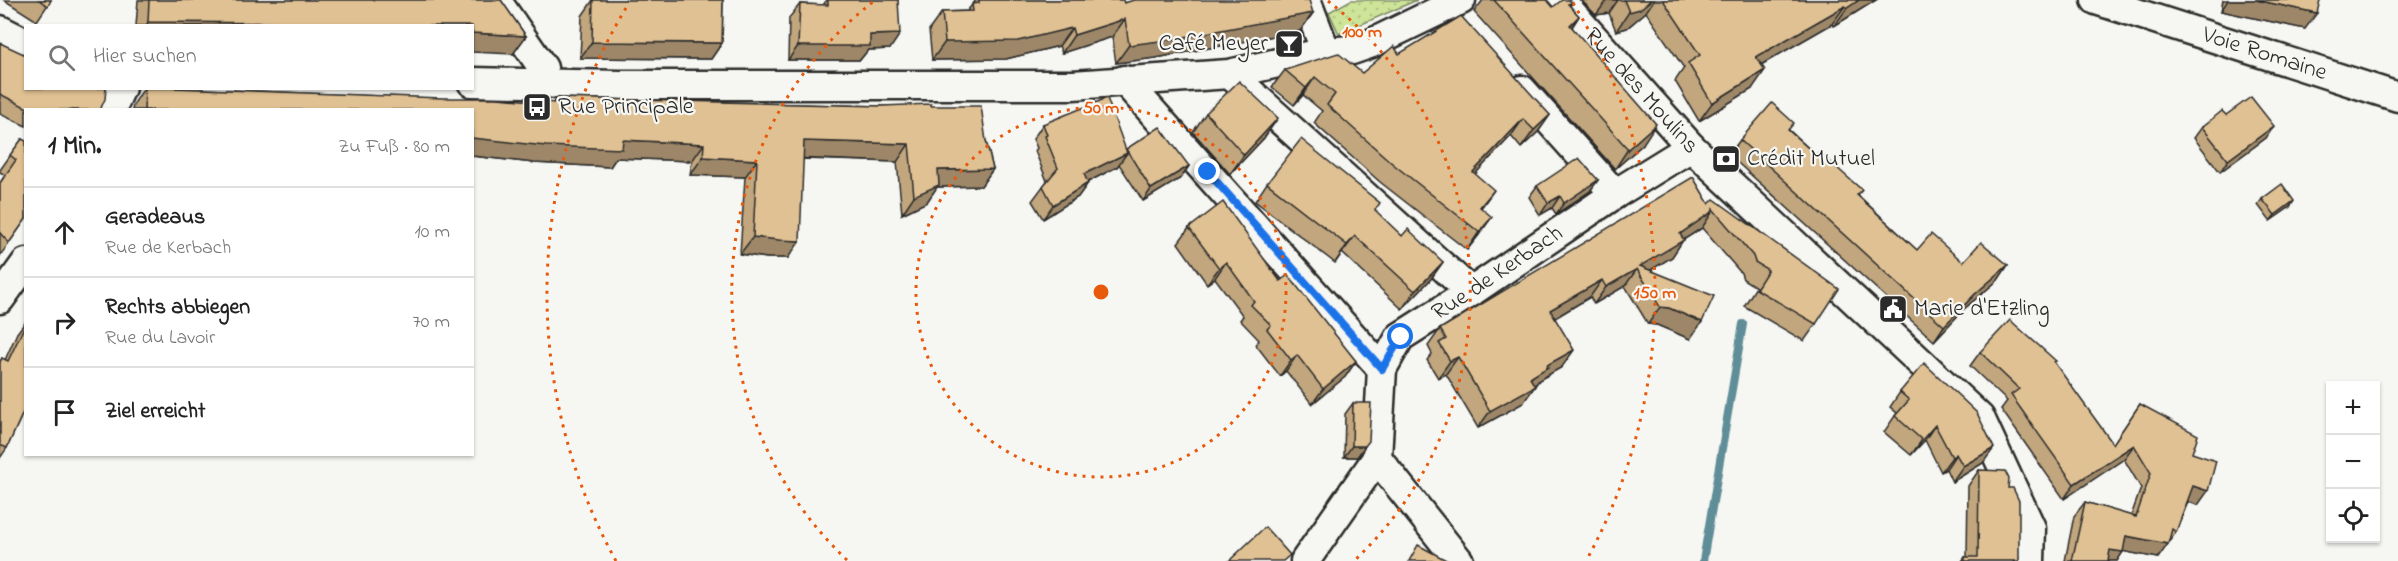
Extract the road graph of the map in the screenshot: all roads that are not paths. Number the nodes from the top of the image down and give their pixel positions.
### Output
1 (496, 0) edge
2 (1306, 0) edge
3 (1560, 0) edge
4 (2096, 0) edge
5 (1453, 8) edge
6 (0, 30) edge
7 (24, 42) edge
8 (1326, 52) junction
9 (1503, 70) edge
10 (1229, 74) junction
11 (1124, 80) junction
12 (474, 82) edge
13 (545, 83) junction
14 (120, 90) edge
15 (2398, 97) edge
16 (112, 108) edge
17 (1691, 147) junction
18 (1615, 194) junction
19 (24, 266) edge
20 (1472, 292) junction
21 (0, 299) edge
22 (1382, 369) junction
23 (1377, 458) junction
24 (1305, 561) edge
25 (1459, 561) edge
26 (2030, 561) edge

1 - 13 street
2 - 8 street
3 - 17 street, Rue des Moulins
4 - 15 street, Voie Romaine
5 - 8 street
6 - 7 street
8 - 10 street
9 - 18 street
10 - 11 street
10 - 20 street
11 - 13 street
11 - 22 street
12 - 13 street
14 - 16 street
17 - 18 street, Rue de Kerbach
17 - 26 street, Rue des Moulins
18 - 20 street, Rue de Kerbach
19 - 21 street
20 - 22 street, Rue de Kerbach
22 - 23 street, Rue de Kerbach
23 - 24 street
23 - 25 street

